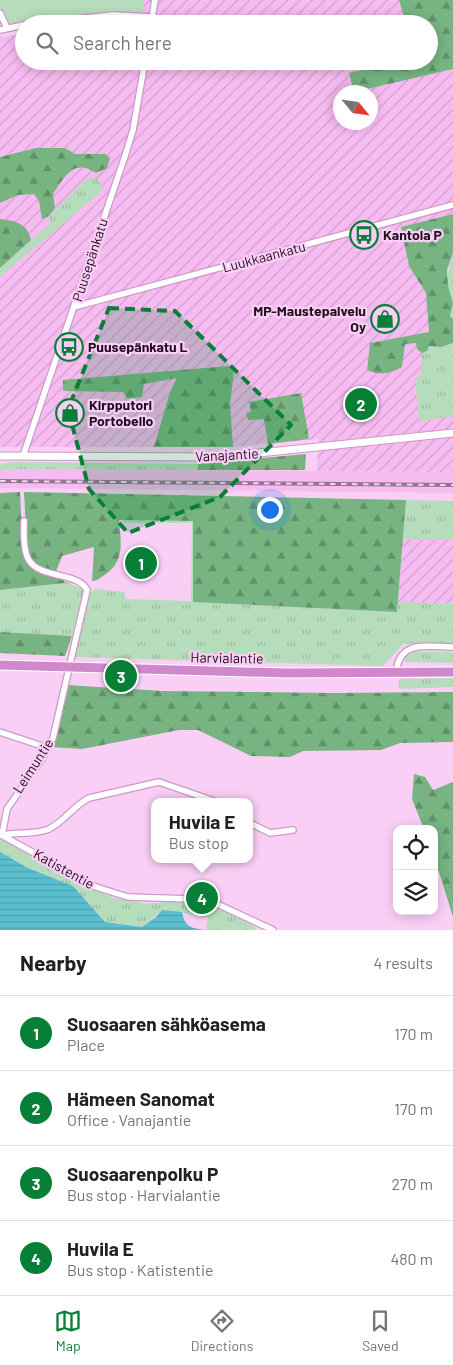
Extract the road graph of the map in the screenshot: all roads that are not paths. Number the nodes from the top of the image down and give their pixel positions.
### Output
1 (155, 0) edge
2 (0, 13) edge
3 (152, 15) edge
4 (15, 27) edge
5 (7, 28) junction
6 (0, 30) edge
7 (143, 70) edge
8 (453, 205) edge
9 (74, 308) junction
10 (453, 433) edge
11 (0, 456) edge
12 (23, 456) junction
13 (24, 521) dead end
14 (453, 647) edge
15 (0, 665) edge
16 (67, 667) junction
17 (453, 672) edge
18 (396, 673) junction
19 (0, 732) edge
20 (48, 748) junction
21 (206, 798) edge
22 (253, 824) edge
23 (293, 830) dead end
24 (1, 834) edge
25 (273, 930) edge

1 - 3 street
2 - 5 street
4 - 5 street
5 - 6 street
7 - 9 street, Puusepänkatu
8 - 9 street, Luukkaankatu
9 - 12 street, Puusepänkatu
10 - 12 street, Vanajantie
11 - 12 street, Vanajantie
13 - 16 street, Leimuntie
14 - 18 street
15 - 16 highway, Harvialantie
16 - 18 highway, Harvialantie
16 - 20 street, Leimuntie
17 - 18 highway, Harvialantie
19 - 20 street
20 - 24 street, Leimuntie
21 - 24 street, Katistentie
22 - 23 street
24 - 25 street, Katistentie

